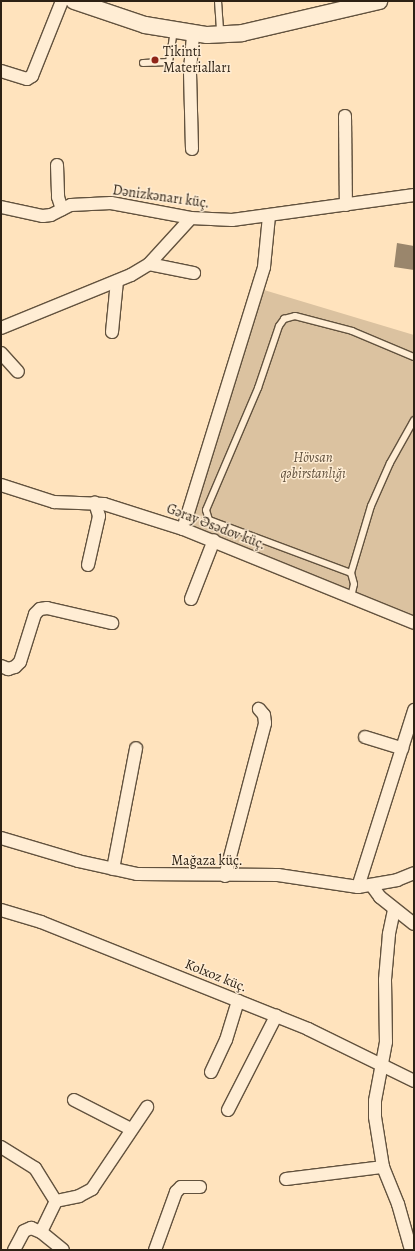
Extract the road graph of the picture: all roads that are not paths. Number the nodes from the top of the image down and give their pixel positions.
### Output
1 (62, 1) edge
2 (74, 1) edge
3 (218, 1) edge
4 (379, 1) edge
5 (360, 3) edge
6 (174, 31) junction
7 (193, 35) junction
8 (220, 35) junction
9 (143, 63) dead end
10 (1, 72) edge
11 (345, 116) dead end
12 (192, 149) dead end
13 (57, 165) dead end
14 (414, 195) edge
15 (346, 205) junction
16 (1, 207) edge
17 (62, 209) junction
18 (269, 216) junction
19 (191, 218) junction
20 (149, 264) junction
21 (194, 274) dead end
22 (117, 281) junction
23 (1, 328) edge
24 (112, 332) dead end
25 (1, 353) edge
26 (414, 357) edge
27 (18, 372) dead end
28 (414, 420) edge
29 (1, 485) edge
30 (96, 503) junction
31 (183, 529) junction
32 (214, 540) junction
33 (88, 565) dead end
34 (351, 573) junction
35 (351, 597) junction
36 (191, 600) dead end
37 (112, 623) dead end
38 (414, 623) edge
39 (1, 666) edge
40 (259, 709) dead end
41 (414, 710) edge
42 (365, 737) dead end
43 (407, 743) edge
44 (136, 748) dead end
45 (1, 838) edge
46 (113, 869) junction
47 (414, 873) edge
48 (225, 876) junction
49 (372, 886) junction
50 (358, 887) junction
51 (1, 910) edge
52 (394, 910) junction
53 (414, 924) edge
54 (238, 1001) junction
55 (276, 1016) junction
56 (382, 1065) junction
57 (211, 1072) dead end
58 (414, 1081) edge
59 (74, 1100) dead end
60 (147, 1107) dead end
61 (228, 1110) dead end
62 (131, 1129) junction
63 (1, 1147) edge
64 (383, 1167) junction
65 (286, 1179) dead end
66 (200, 1187) dead end
67 (56, 1201) junction
68 (41, 1232) junction
69 (14, 1250) edge
70 (63, 1250) edge
71 (155, 1250) edge
72 (412, 1250) edge

1 - 10 street
2 - 6 main road
3 - 8 lane
4 - 5 main road
5 - 8 main road
6 - 7 main road
6 - 9 lane
7 - 8 main road
7 - 12 street
11 - 15 street
13 - 17 street
14 - 15 street, Dənizkənarı küç.
15 - 18 street, Dənizkənarı küç.
16 - 17 street, Dənizkənarı küç.
17 - 19 street, Dənizkənarı küç.
18 - 19 street, Dənizkənarı küç.
18 - 31 street
19 - 20 street
20 - 21 street
20 - 22 street
22 - 23 street
22 - 24 street
25 - 27 street
26 - 34 lane
28 - 34 lane
29 - 30 street, Gəray Əsədov küç.
30 - 31 street, Gəray Əsədov küç.
30 - 33 street
31 - 32 street, Gəray Əsədov küç.
32 - 35 street, Gəray Əsədov küç.
32 - 36 street
34 - 35 lane
35 - 38 street, Gəray Əsədov küç.
37 - 39 street
40 - 48 street
41 - 43 street
42 - 43 street
43 - 50 street
44 - 46 street
45 - 46 street, Mağaza küç.
46 - 48 street, Mağaza küç.
47 - 49 street, Mağaza küç.
48 - 50 street, Mağaza küç.
49 - 50 street, Mağaza küç.
49 - 52 street
51 - 54 street, Kolxoz küç.
52 - 53 street
52 - 56 street
54 - 55 street, Kolxoz küç.
54 - 57 street
55 - 56 street, Kolxoz küç.
55 - 61 street
56 - 58 street, Kolxoz küç.
56 - 64 street
59 - 62 street
60 - 62 street
62 - 67 street
63 - 67 street
64 - 65 street
64 - 72 street
66 - 71 street
67 - 68 street
68 - 69 street
68 - 70 street

